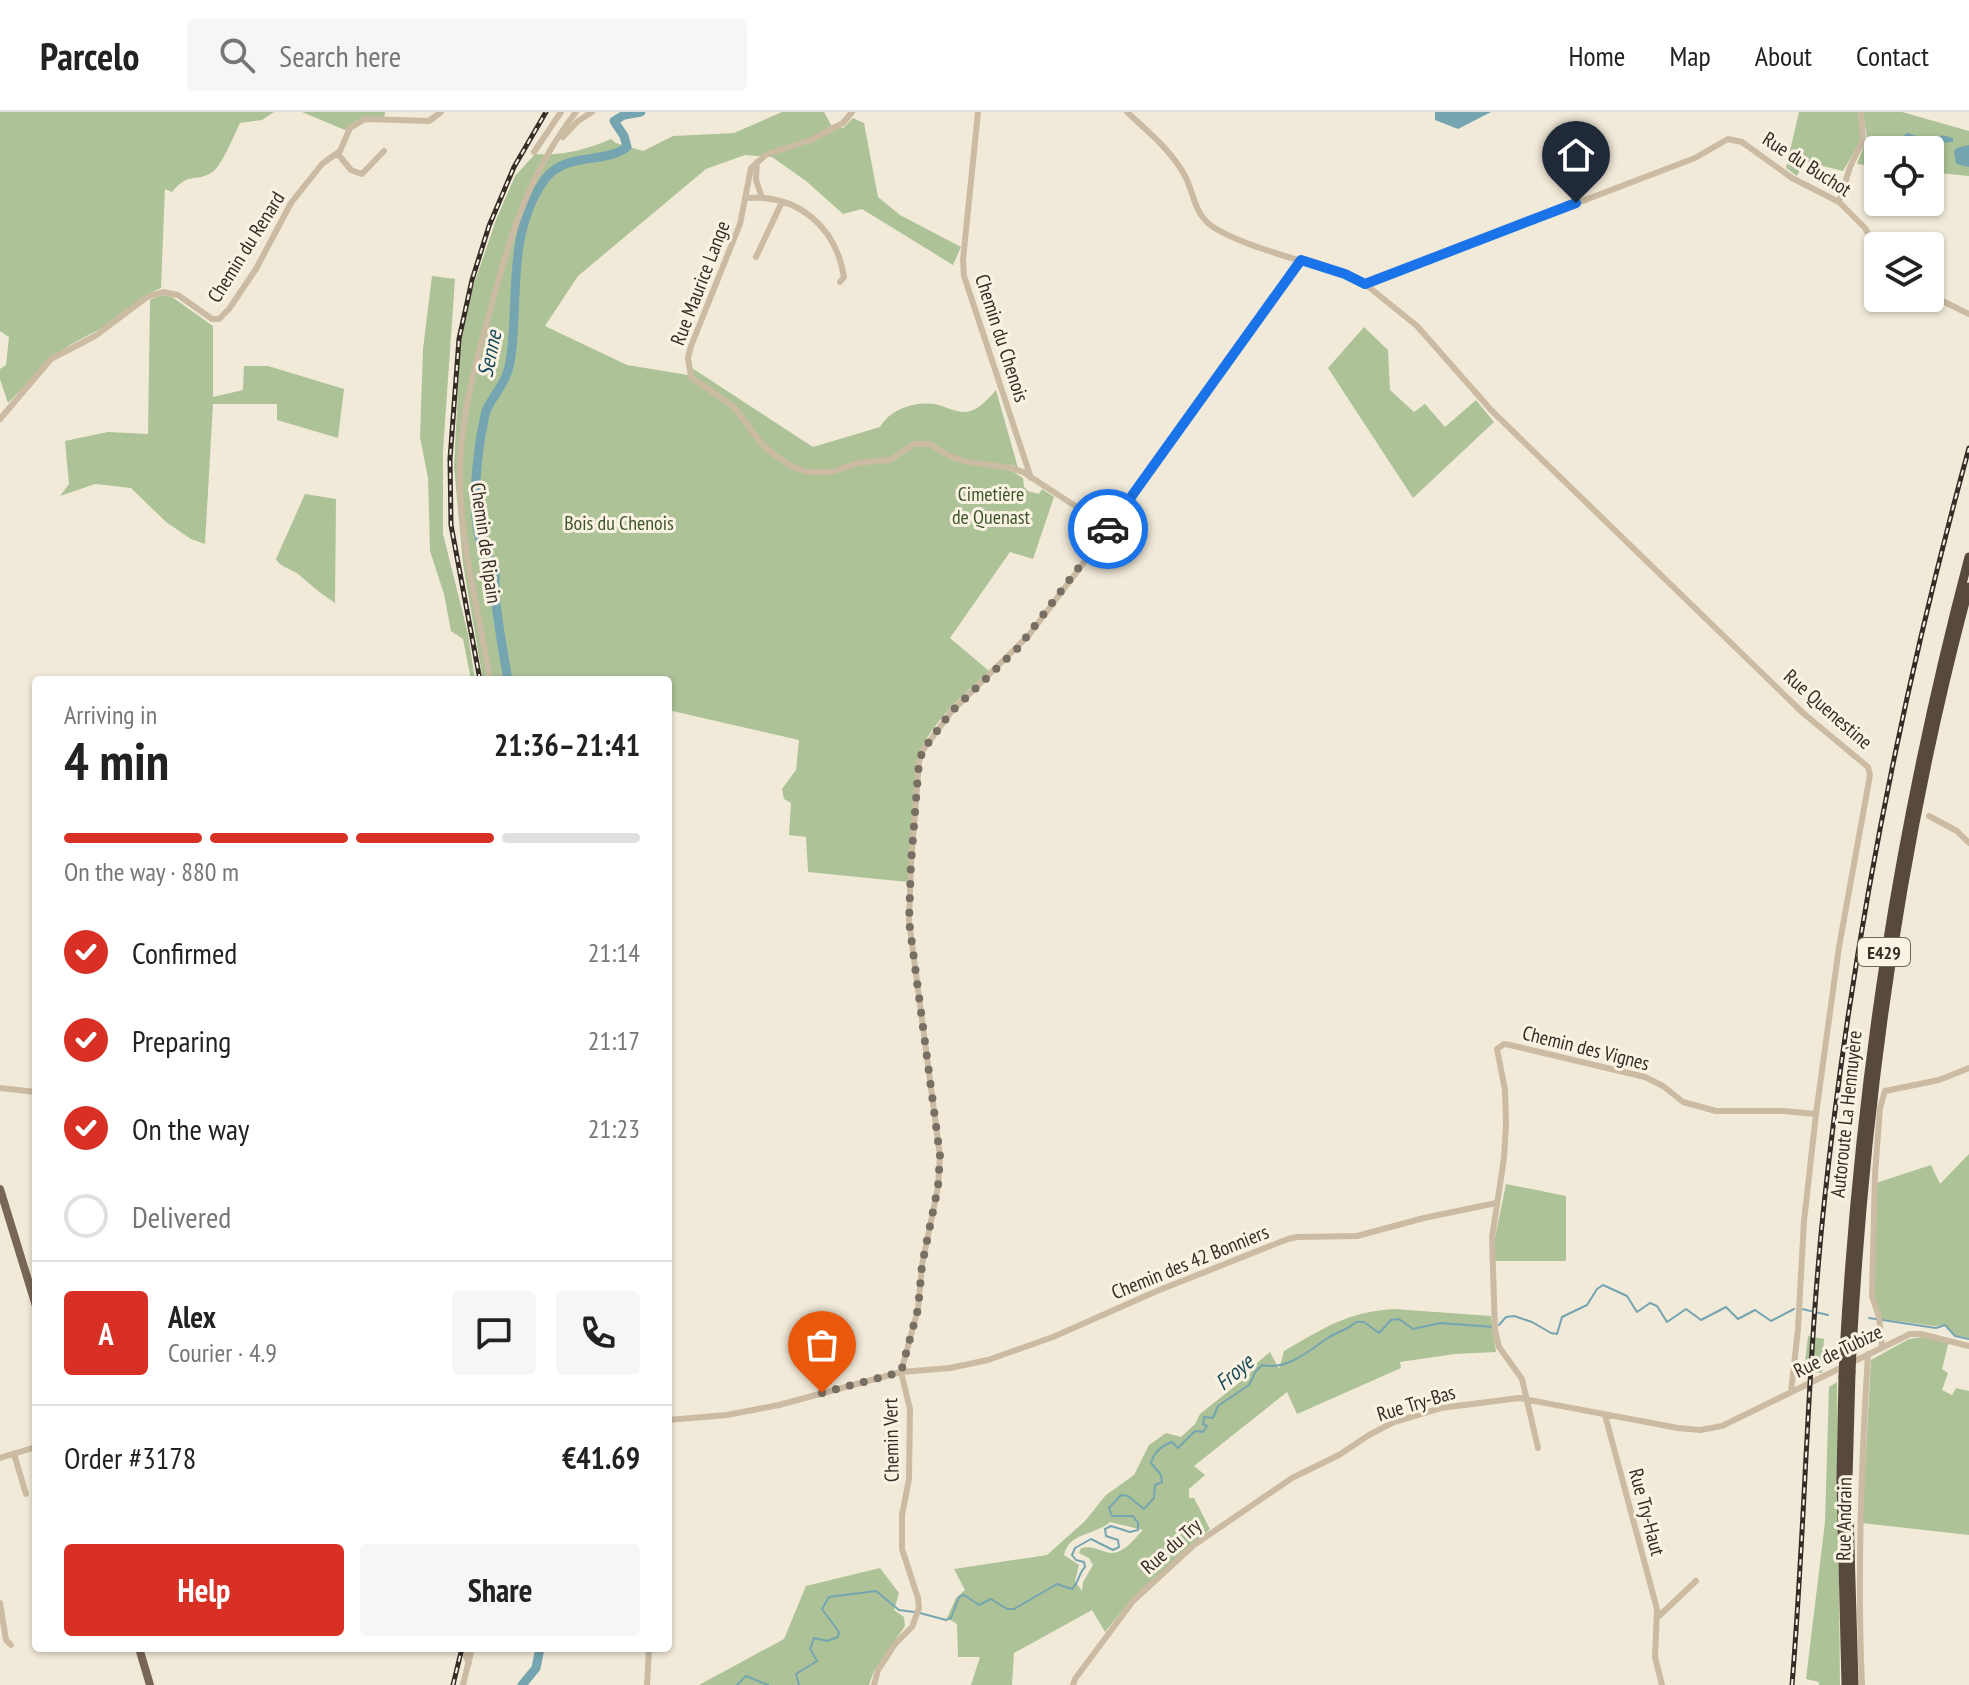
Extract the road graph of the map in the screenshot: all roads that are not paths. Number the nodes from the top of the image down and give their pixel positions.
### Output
1 (441, 112) edge
2 (561, 112) edge
3 (576, 112) edge
4 (591, 112) edge
5 (852, 112) edge
6 (978, 112) edge
7 (1127, 112) edge
8 (1861, 112) edge
9 (384, 151) dead end
10 (534, 152) dead end
11 (337, 153) junction
12 (544, 162) junction
13 (757, 162) junction
14 (761, 195) junction
15 (746, 198) junction
16 (782, 202) junction
17 (1839, 202) junction
18 (1867, 232) edge
19 (756, 257) dead end
20 (1301, 260) junction
21 (840, 282) dead end
22 (1365, 284) junction
23 (1944, 302) edge
24 (1969, 314) edge
25 (0, 419) edge
26 (1031, 478) junction
27 (1109, 528) junction
28 (1969, 557) edge
29 (1969, 587) edge
30 (489, 676) edge
31 (1929, 816) dead end
32 (1969, 843) edge
33 (1969, 1068) edge
34 (0, 1088) edge
35 (32, 1092) edge
36 (1816, 1114) junction
37 (0, 1189) edge
38 (1496, 1203) junction
39 (32, 1293) edge
40 (1882, 1346) junction
41 (1969, 1346) edge
42 (1848, 1352) junction
43 (1868, 1354) junction
44 (901, 1372) junction
45 (1847, 1375) junction
46 (1791, 1392) junction
47 (1529, 1399) junction
48 (1605, 1415) junction
49 (672, 1420) edge
50 (1726, 1424) joint
51 (32, 1448) edge
52 (1538, 1448) dead end
53 (14, 1454) junction
54 (0, 1458) edge
55 (1321, 1464) joint
56 (26, 1494) dead end
57 (1696, 1581) dead end
58 (0, 1603) edge
59 (1658, 1617) junction
60 (2, 1618) edge
61 (2, 1634) edge
62 (11, 1645) dead end
63 (140, 1652) edge
64 (464, 1652) edge
65 (471, 1652) edge
66 (649, 1652) edge
67 (469, 1663) junction
68 (150, 1685) edge
69 (463, 1685) edge
70 (647, 1685) edge
71 (874, 1685) edge
72 (1073, 1685) edge
73 (1662, 1685) edge
74 (1846, 1685) edge
75 (1854, 1685) edge
76 (1862, 1685) edge

1 - 11 street, Chemin du Renard
2 - 10 street
3 - 12 street, Chemin de Ripain
4 - 12 street, Chemin de Ripain
5 - 13 street
6 - 26 street, Chemin du Chenois
7 - 20 street, Rue Quenestine
8 - 17 street
9 - 11 street
11 - 25 street, Chemin du Renard
12 - 30 street, Chemin de Ripain
13 - 14 street
13 - 15 street, Rue Maurice Lange
14 - 15 street
14 - 16 street
15 - 26 street, Rue Maurice Lange
16 - 19 street
16 - 21 street
17 - 18 street, Rue du Buchot
17 - 22 street, Rue du Buchot
20 - 22 street, Rue Quenestine
20 - 27 street, Chemin Vert
22 - 36 street, Rue Quenestine
23 - 24 street
26 - 27 street
27 - 44 street, Chemin Vert
28 - 42 highway, Autoroute La Hennuyère / E429
29 - 42 highway, Autoroute La Hennuyère / E429
31 - 32 street
33 - 40 street
34 - 35 street
36 - 38 street, Chemin des Vignes
36 - 46 street, Rue Quenestine
37 - 39 main road
38 - 44 street, Chemin des 42 Bonniers
38 - 47 street
40 - 41 street, Rue de Tubize
40 - 43 street, Rue de Tubize
42 - 45 highway, Autoroute La Hennuyère / E429, bridge
43 - 46 street, Rue de Tubize
43 - 76 street, Rue Andrain
44 - 49 street, Chemin des 42 Bonniers
44 - 71 street, Chemin Vert
45 - 74 highway, Autoroute La Hennuyère / E429
45 - 75 highway, Autoroute La Hennuyère / E429
46 - 50 street, Rue de Tubize
47 - 48 street, Rue Try-Bas
47 - 52 street
47 - 55 street, Rue Try-Bas
48 - 50 street, Rue Try-Bas
48 - 59 street, Rue Try-Haut
51 - 53 street
53 - 54 street
53 - 56 street
55 - 72 street, Rue du Try
57 - 59 street
58 - 60 street
59 - 73 street, Rue Try-Haut
60 - 61 street
61 - 62 street
63 - 68 main road
64 - 67 street
65 - 67 street
66 - 70 street
67 - 69 street

